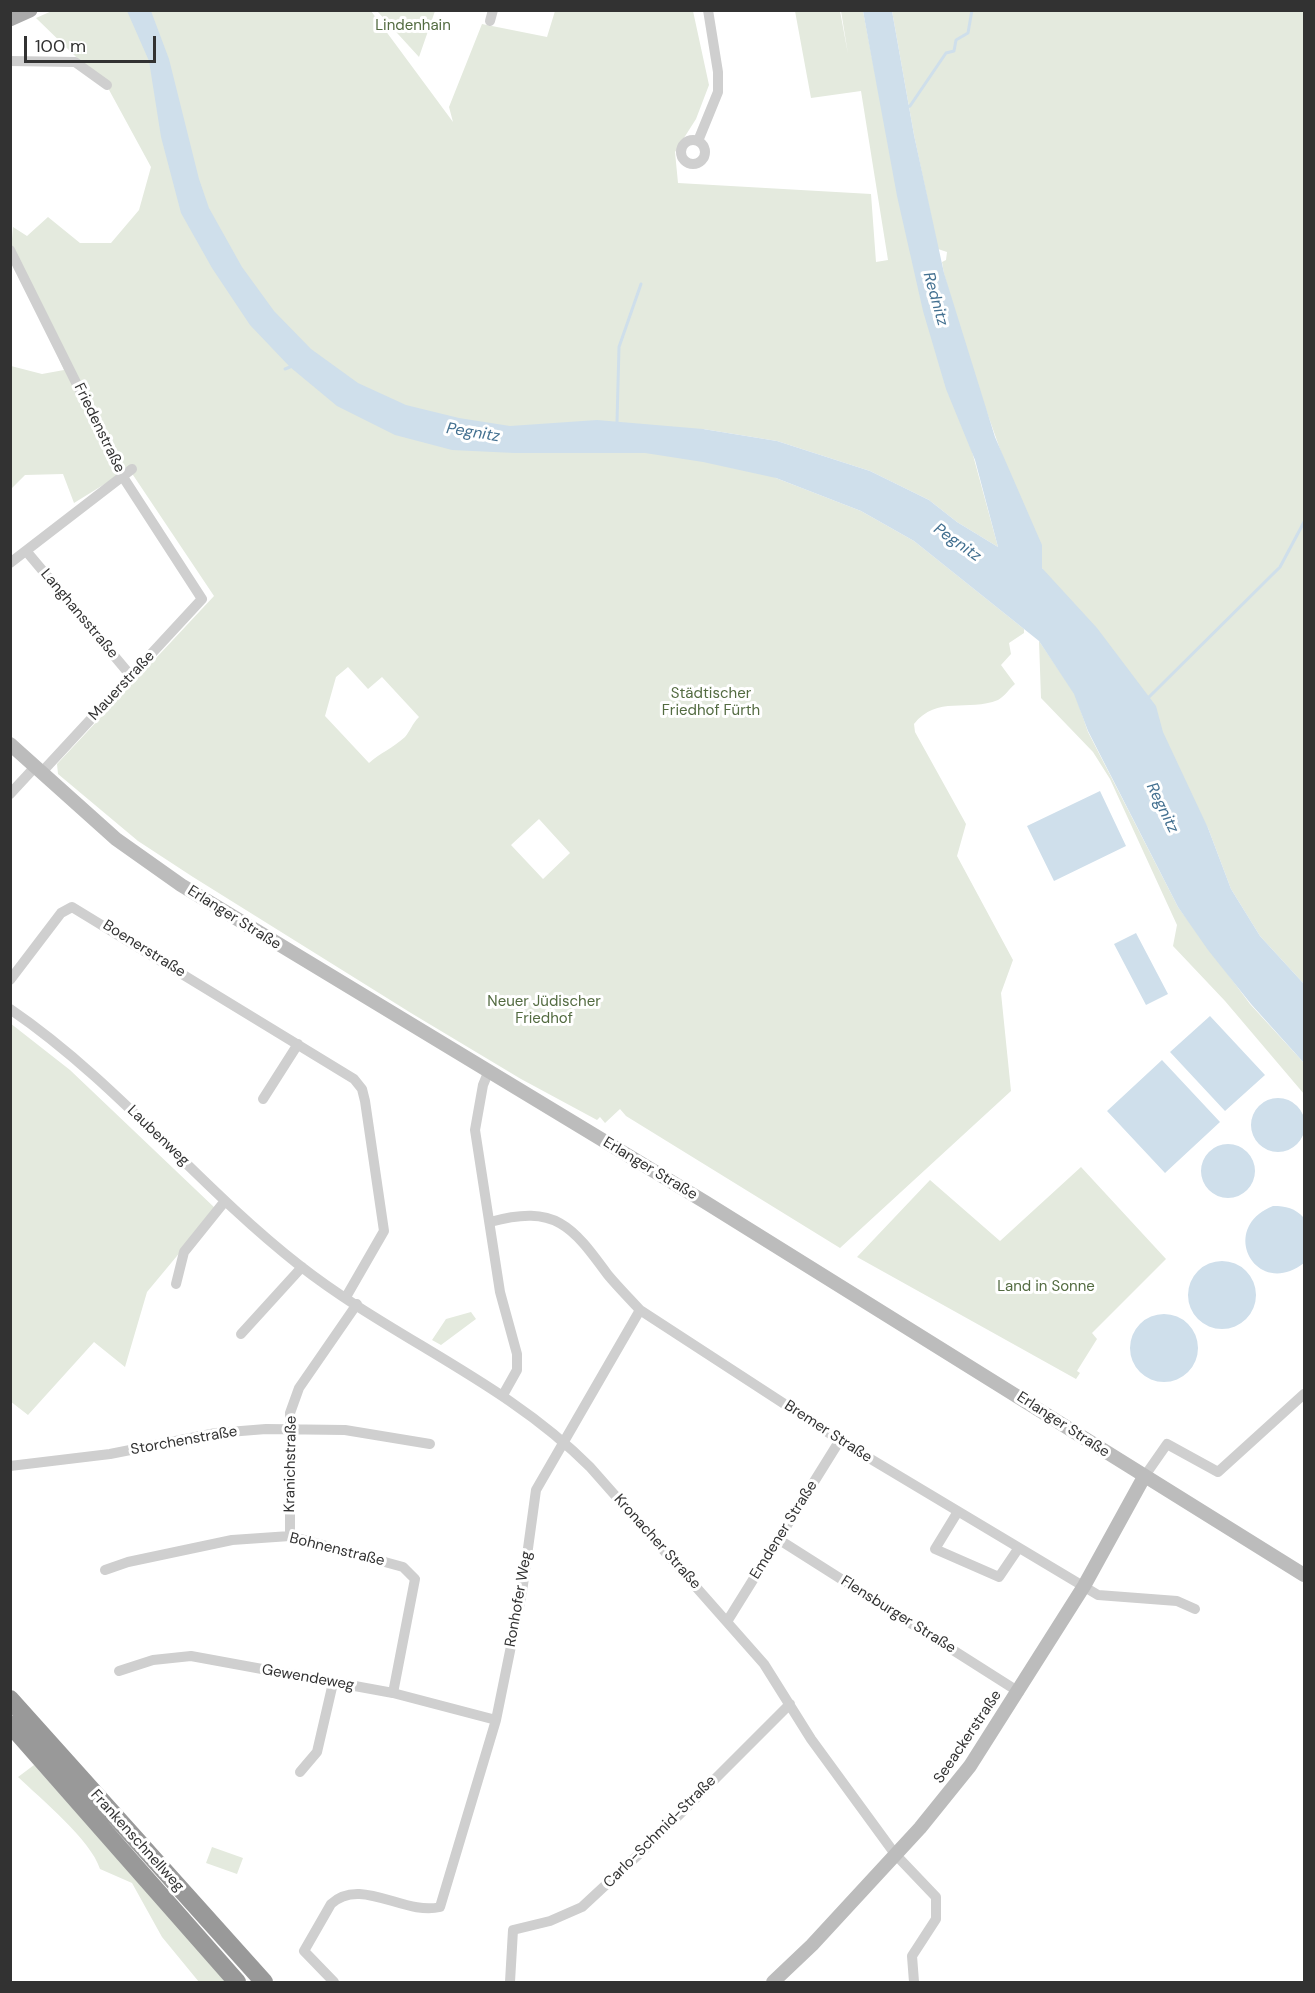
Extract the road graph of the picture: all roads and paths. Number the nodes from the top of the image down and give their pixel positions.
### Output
1 (708, 10) edge
2 (10, 61) edge
3 (107, 85) dead end
4 (698, 141) dead end
5 (10, 250) edge
6 (132, 469) dead end
7 (123, 477) junction
8 (27, 552) junction
9 (10, 563) edge
10 (202, 599) joint
11 (131, 676) junction
12 (10, 744) edge
13 (38, 770) junction
14 (10, 794) edge
15 (10, 980) edge
16 (10, 1008) edge
17 (298, 1044) junction
18 (488, 1073) junction
19 (263, 1099) dead end
20 (225, 1201) junction
21 (490, 1222) junction
22 (302, 1267) junction
23 (176, 1284) dead end
24 (346, 1297) junction
25 (357, 1304) junction
26 (640, 1310) junction
27 (241, 1334) dead end
28 (1305, 1394) edge
29 (502, 1395) junction
30 (290, 1430) junction
31 (562, 1439) junction
32 (840, 1440) junction
33 (430, 1444) dead end
34 (10, 1466) edge
35 (1144, 1477) junction
36 (957, 1513) junction
37 (290, 1536) junction
38 (778, 1539) junction
39 (1018, 1549) junction
40 (105, 1570) dead end
41 (1303, 1572) edge
42 (1084, 1586) junction
43 (1196, 1609) dead end
44 (728, 1620) junction
45 (119, 1671) dead end
46 (333, 1683) junction
47 (1018, 1692) junction
48 (393, 1693) junction
49 (10, 1699) edge
50 (790, 1704) junction
51 (496, 1720) junction
52 (10, 1724) edge
53 (300, 1772) dead end
54 (895, 1854) junction
55 (237, 1983) edge
56 (264, 1983) edge
57 (334, 1983) edge
58 (510, 1983) edge
59 (773, 1983) edge
60 (914, 1983) edge

1 - 4 street
2 - 3 street
5 - 7 street, Friedenstraße
6 - 7 street
7 - 8 street
7 - 10 street, Friedenstraße
8 - 9 street
8 - 11 street, Langhansstraße
10 - 11 street, Mauerstraße
11 - 13 street, Mauerstraße
12 - 13 main road, Erlanger Straße
13 - 14 street, Mauerstraße
13 - 18 main road, Erlanger Straße
15 - 17 street, Boenerstraße
16 - 20 street, Laubenweg
17 - 19 street
17 - 24 street, Boenerstraße
18 - 21 street
18 - 35 main road, Erlanger Straße
20 - 22 street, Laubenweg
20 - 23 street
21 - 26 street, Bremer Straße
21 - 29 street
22 - 24 street, Laubenweg
22 - 27 street
24 - 25 street, Laubenweg
25 - 29 street, Laubenweg
25 - 30 street, Kranichstraße
26 - 31 street, Ronhofer Weg
26 - 32 street, Bremer Straße
28 - 35 street
29 - 31 street, Kronacher Straße
30 - 33 street, Storchenstraße
30 - 34 street, Storchenstraße
30 - 37 street, Kranichstraße
31 - 44 street, Kronacher Straße
31 - 51 street, Ronhofer Weg
32 - 36 street, Bremer Straße
32 - 38 street, Emdener Straße
35 - 41 main road, Erlanger Straße
35 - 42 main road, Seeackerstraße
36 - 39 street, Bremer Straße
36 - 39 street
37 - 40 street, Bohnenstraße
37 - 48 street, Bohnenstraße
38 - 44 street, Emdener Straße
38 - 47 street, Flensburger Straße
39 - 42 street, Bremer Straße
42 - 43 street, Bremer Straße
42 - 47 main road, Seeackerstraße
44 - 50 street, Kronacher Straße
45 - 46 street, Gewendeweg
46 - 48 street, Gewendeweg
46 - 53 street
47 - 54 main road, Seeackerstraße
48 - 51 street, Gewendeweg
49 - 56 highway, Frankenschnellweg
50 - 54 street, Kronacher Straße
50 - 58 street, Carlo-Schmid-Straße
51 - 57 street, Ronhofer Weg
52 - 55 highway, Frankenschnellweg
54 - 59 main road, Seeackerstraße
54 - 60 street, Kronacher Straße

